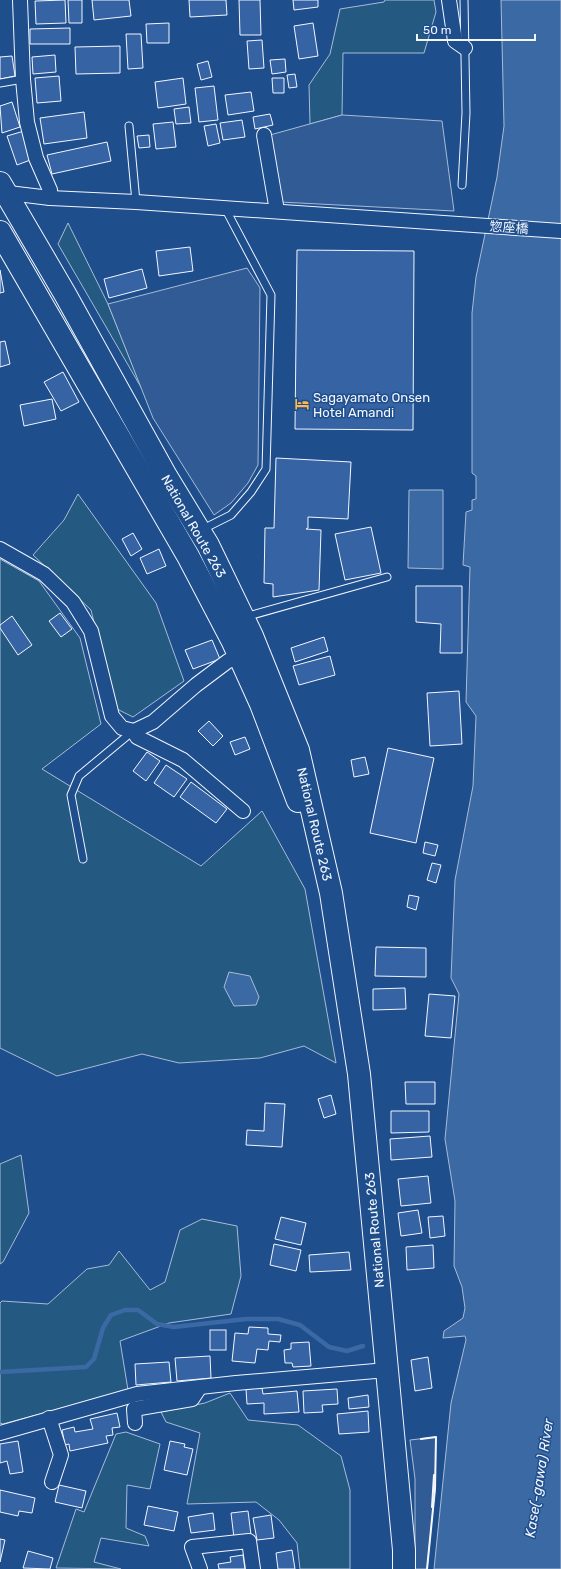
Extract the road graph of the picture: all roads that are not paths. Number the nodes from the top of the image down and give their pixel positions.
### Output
1 (20, 0) edge
2 (449, 0) edge
3 (464, 0) edge
4 (465, 48) junction
5 (23, 79) junction
6 (0, 83) edge
7 (129, 126) dead end
8 (264, 135) dead end
9 (462, 185) dead end
10 (2, 189) edge
11 (50, 198) junction
12 (136, 202) junction
13 (226, 208) junction
14 (277, 212) junction
15 (561, 231) edge
16 (0, 232) edge
17 (189, 535) junction
18 (0, 549) edge
19 (387, 577) dead end
20 (243, 617) junction
21 (240, 657) junction
22 (134, 731) junction
23 (243, 811) dead end
24 (83, 859) dead end
25 (331, 892) junction
26 (387, 1370) junction
27 (200, 1387) junction
28 (49, 1418) junction
29 (135, 1423) dead end
30 (0, 1433) edge
31 (52, 1482) dead end
32 (200, 1569) edge
33 (253, 1569) edge
34 (404, 1569) edge

1 - 5 street
2 - 4 street
3 - 4 lane
4 - 9 lane
5 - 6 lane
5 - 11 street
7 - 12 lane
8 - 14 street
10 - 11 street, 惣座橋
10 - 17 highway, National Route 263
11 - 12 street, 惣座橋
12 - 13 street, 惣座橋
13 - 14 street, 惣座橋
13 - 17 lane
14 - 15 street, 惣座橋
16 - 17 highway, National Route 263
17 - 20 highway, National Route 263
17 - 21 highway, National Route 263
18 - 22 street
19 - 20 lane
20 - 25 highway, National Route 263
21 - 22 street
21 - 25 highway, National Route 263
22 - 23 street
22 - 24 lane
25 - 26 highway, National Route 263
26 - 27 street
26 - 34 highway, National Route 263
27 - 28 street
27 - 29 street
28 - 30 street
28 - 31 street
32 - 33 street

